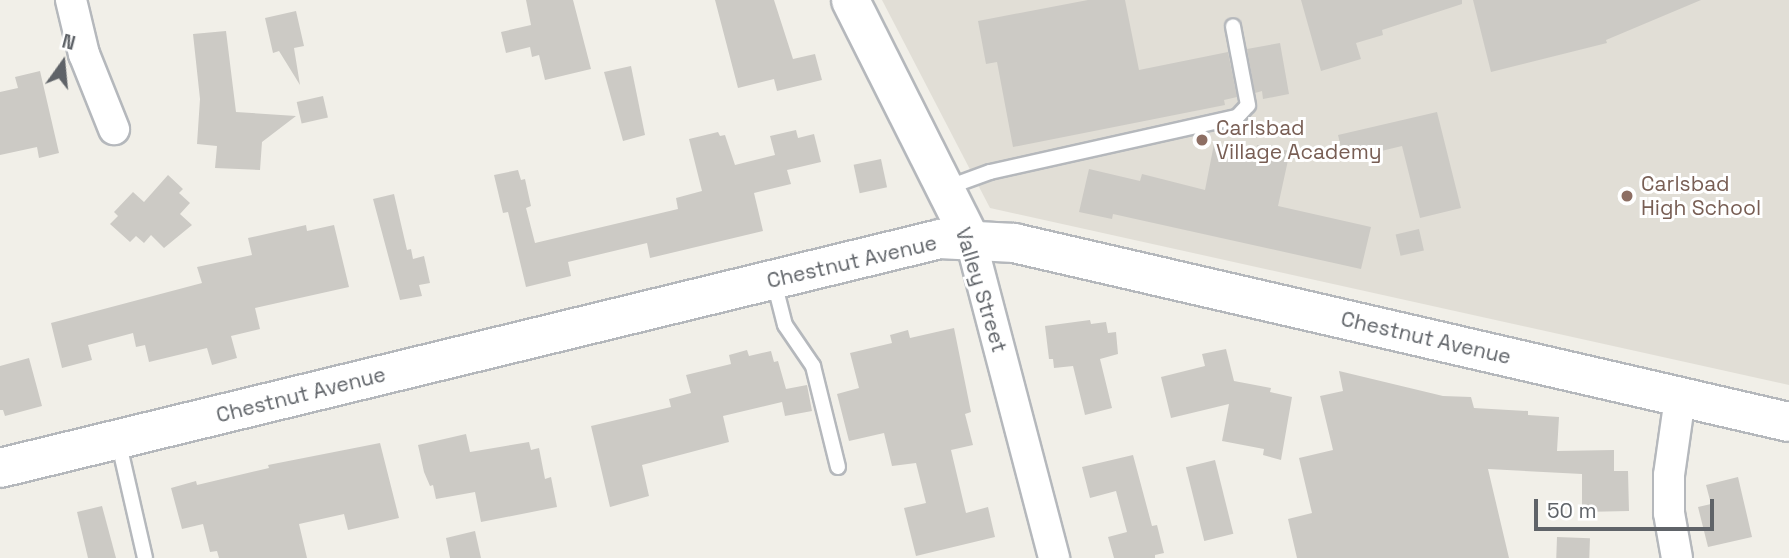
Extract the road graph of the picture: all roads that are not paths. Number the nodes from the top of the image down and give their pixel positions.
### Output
1 (71, 0) edge
2 (850, 0) edge
3 (1233, 26) dead end
4 (114, 129) dead end
5 (945, 188) junction
6 (971, 241) junction
7 (773, 280) junction
8 (1680, 398) junction
9 (1789, 422) edge
10 (118, 439) junction
11 (838, 467) dead end
12 (0, 468) edge
13 (145, 558) edge
14 (1054, 558) edge
15 (1677, 558) edge

1 - 4 street
2 - 5 street, Valley Street
3 - 5 lane
5 - 6 street, Valley Street
6 - 7 main road, Chestnut Avenue
6 - 8 main road, Chestnut Avenue
6 - 14 street, Valley Street
7 - 10 main road, Chestnut Avenue
7 - 11 lane
8 - 9 main road, Chestnut Avenue
8 - 15 street
10 - 12 main road, Chestnut Avenue
10 - 13 lane

